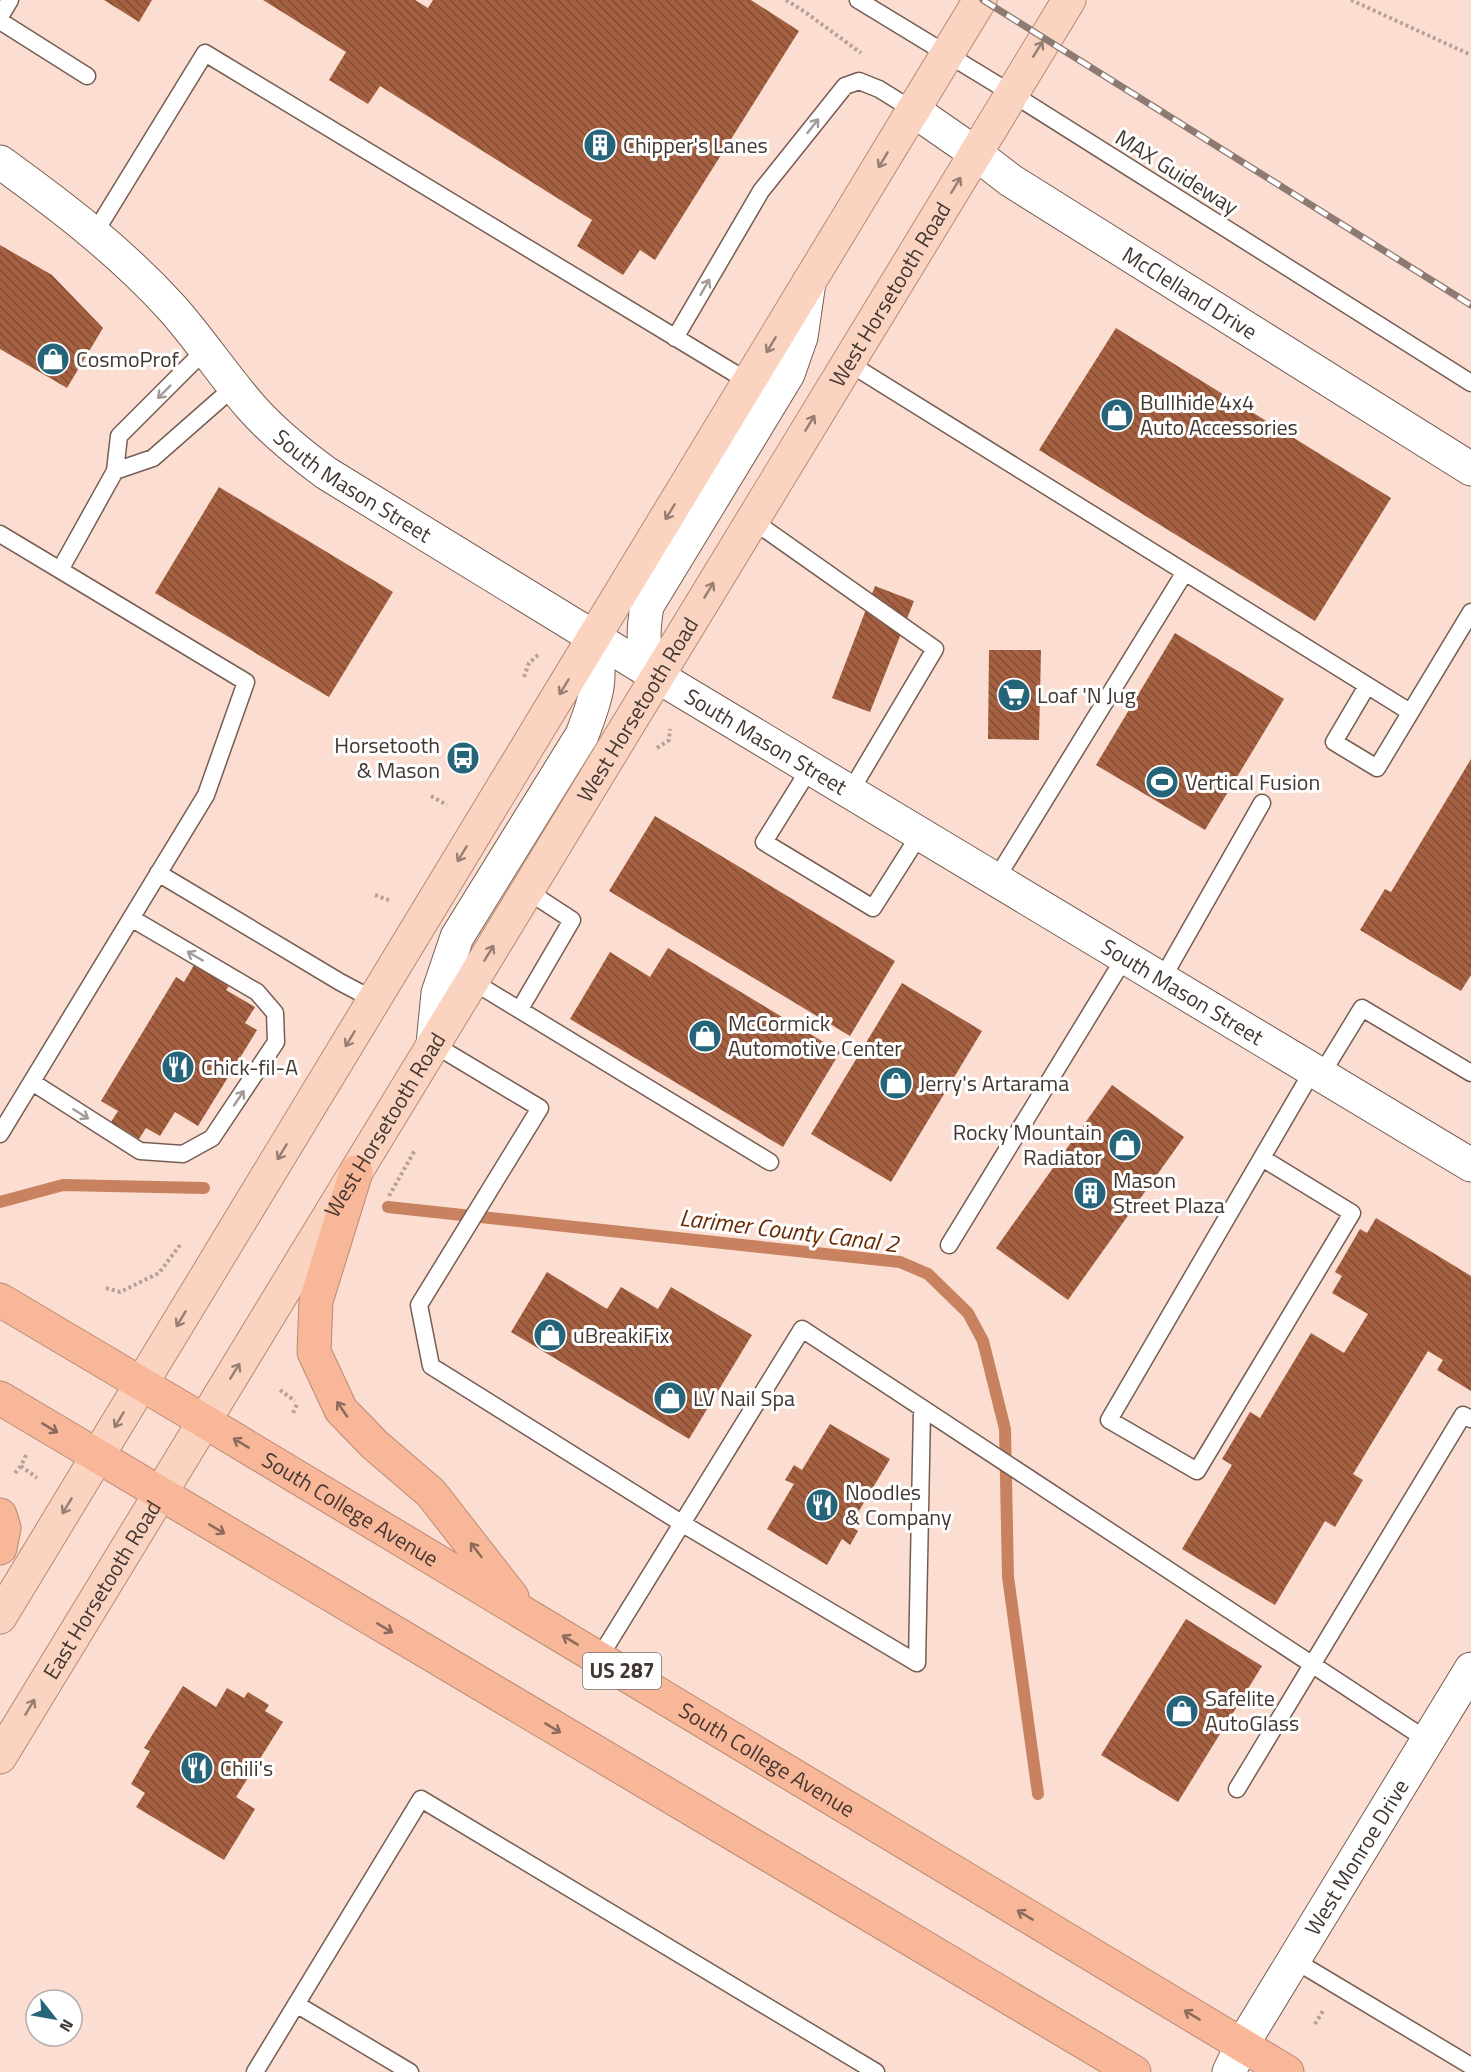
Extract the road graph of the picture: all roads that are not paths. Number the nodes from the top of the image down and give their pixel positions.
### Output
1 (10, 0) edge
2 (858, 0) edge
3 (980, 0) edge
4 (1069, 0) edge
5 (0, 17) edge
6 (0, 21) edge
7 (947, 54) junction
8 (87, 76) dead end
9 (1011, 93) junction
10 (913, 110) junction
11 (975, 153) junction
12 (0, 162) edge
13 (94, 234) junction
14 (809, 282) junction
15 (675, 338) junction
16 (205, 350) junction
17 (847, 362) junction
18 (749, 381) junction
19 (1471, 383) edge
20 (235, 386) junction
21 (1471, 469) edge
22 (115, 471) junction
23 (752, 520) junction
24 (0, 534) edge
25 (60, 570) junction
26 (1185, 572) junction
27 (1471, 612) edge
28 (594, 637) junction
29 (657, 676) junction
30 (1367, 686) junction
31 (1410, 712) junction
32 (810, 768) junction
33 (850, 792) junction
34 (1262, 803) dead end
35 (920, 834) junction
36 (158, 873) junction
37 (996, 879) junction
38 (526, 890) junction
39 (131, 918) junction
40 (1125, 957) junction
41 (1162, 979) junction
42 (472, 981) junction
43 (374, 1000) junction
44 (520, 1009) junction
45 (434, 1044) junction
46 (1317, 1072) junction
47 (1471, 1073) edge
48 (32, 1082) junction
49 (0, 1134) edge
50 (1262, 1158) junction
51 (770, 1162) dead end
52 (1471, 1165) edge
53 (356, 1172) junction
54 (949, 1245) dead end
55 (0, 1300) edge
56 (142, 1383) junction
57 (0, 1398) edge
58 (922, 1410) junction
59 (1471, 1419) edge
60 (204, 1420) junction
61 (97, 1456) junction
62 (160, 1495) junction
63 (0, 1515) edge
64 (683, 1524) junction
65 (0, 1548) edge
66 (524, 1613) junction
67 (0, 1617) edge
68 (599, 1658) junction
69 (1312, 1664) junction
70 (1471, 1669) edge
71 (1427, 1740) junction
72 (0, 1757) edge
73 (1237, 1789) dead end
74 (1294, 1960) junction
75 (296, 2004) junction
76 (1235, 2059) edge
77 (1471, 2066) edge
78 (255, 2072) edge
79 (410, 2072) edge
80 (876, 2072) edge
81 (1134, 2072) edge
82 (1287, 2072) edge

1 - 5 lane
2 - 7 lane, MAX Guideway
3 - 7 main road
9 -> 4 main road, West Horsetooth Road
6 - 8 lane
7 - 9 lane, MAX Guideway
7 - 10 main road
9 - 11 main road, West Horsetooth Road
9 - 19 lane, MAX Guideway
10 - 11 street, McClelland Drive
10 -> 14 main road
15 -> 10 lane
17 -> 11 main road, West Horsetooth Road
11 - 21 street, McClelland Drive
12 - 13 street, South Mason Street
13 - 15 lane
13 - 16 street, South Mason Street
14 -> 18 main road
14 - 29 street
15 - 18 lane
16 - 20 street, South Mason Street
16 -> 22 lane
23 -> 17 main road, West Horsetooth Road
17 - 26 lane
18 -> 28 main road
20 - 22 lane
20 - 28 street, South Mason Street
22 - 25 lane
29 -> 23 main road, West Horsetooth Road
23 - 33 lane
24 - 25 lane
25 - 36 lane
26 - 30 lane
26 - 37 lane
27 - 31 lane
28 - 29 street, South Mason Street
28 -> 43 main road
28 - 45 street
29 - 32 street, South Mason Street
29 - 38 main road, West Horsetooth Road
30 - 31 lane
30 - 31 lane
32 - 33 street, South Mason Street
32 - 35 lane
33 - 35 street, South Mason Street
34 - 41 lane
35 - 37 street, South Mason Street
36 - 39 lane
36 - 43 lane
37 - 40 street, South Mason Street
42 -> 38 main road, West Horsetooth Road
38 - 44 lane
39 - 48 lane
48 -> 39 lane
40 - 41 street, South Mason Street
40 - 54 lane
41 - 46 street, South Mason Street
42 - 44 lane
42 - 45 main road, West Horsetooth Road
43 -> 56 main road
44 - 51 lane
45 - 53 main road, West Horsetooth Road
45 - 64 lane
46 - 47 lane
46 - 50 lane
46 - 52 street, South Mason Street
48 - 49 lane
50 - 50 lane
60 -> 53 main road, West Horsetooth Road
66 -> 53 highway
55 - 56 highway, South College Avenue / US 287
56 - 60 highway, South College Avenue / US 287
56 -> 61 main road
57 -> 61 highway
58 - 64 lane
58 - 64 lane
58 - 69 lane
59 - 69 lane
60 - 62 main road, East Horsetooth Road
66 -> 60 highway, South College Avenue / US 287
61 - 62 highway
61 -> 67 main road
72 -> 62 main road, East Horsetooth Road
62 -> 81 highway
63 - 65 highway
64 - 68 lane
68 -> 66 highway, South College Avenue / US 287
76 -> 68 highway, South College Avenue / US 287
69 - 71 lane
69 - 73 lane
70 - 71 street, West Monroe Drive
71 - 74 street, West Monroe Drive
74 - 76 street, West Monroe Drive
74 - 77 lane
75 - 78 lane
75 - 79 lane
75 - 80 lane
76 - 82 highway, South College Avenue / US 287

